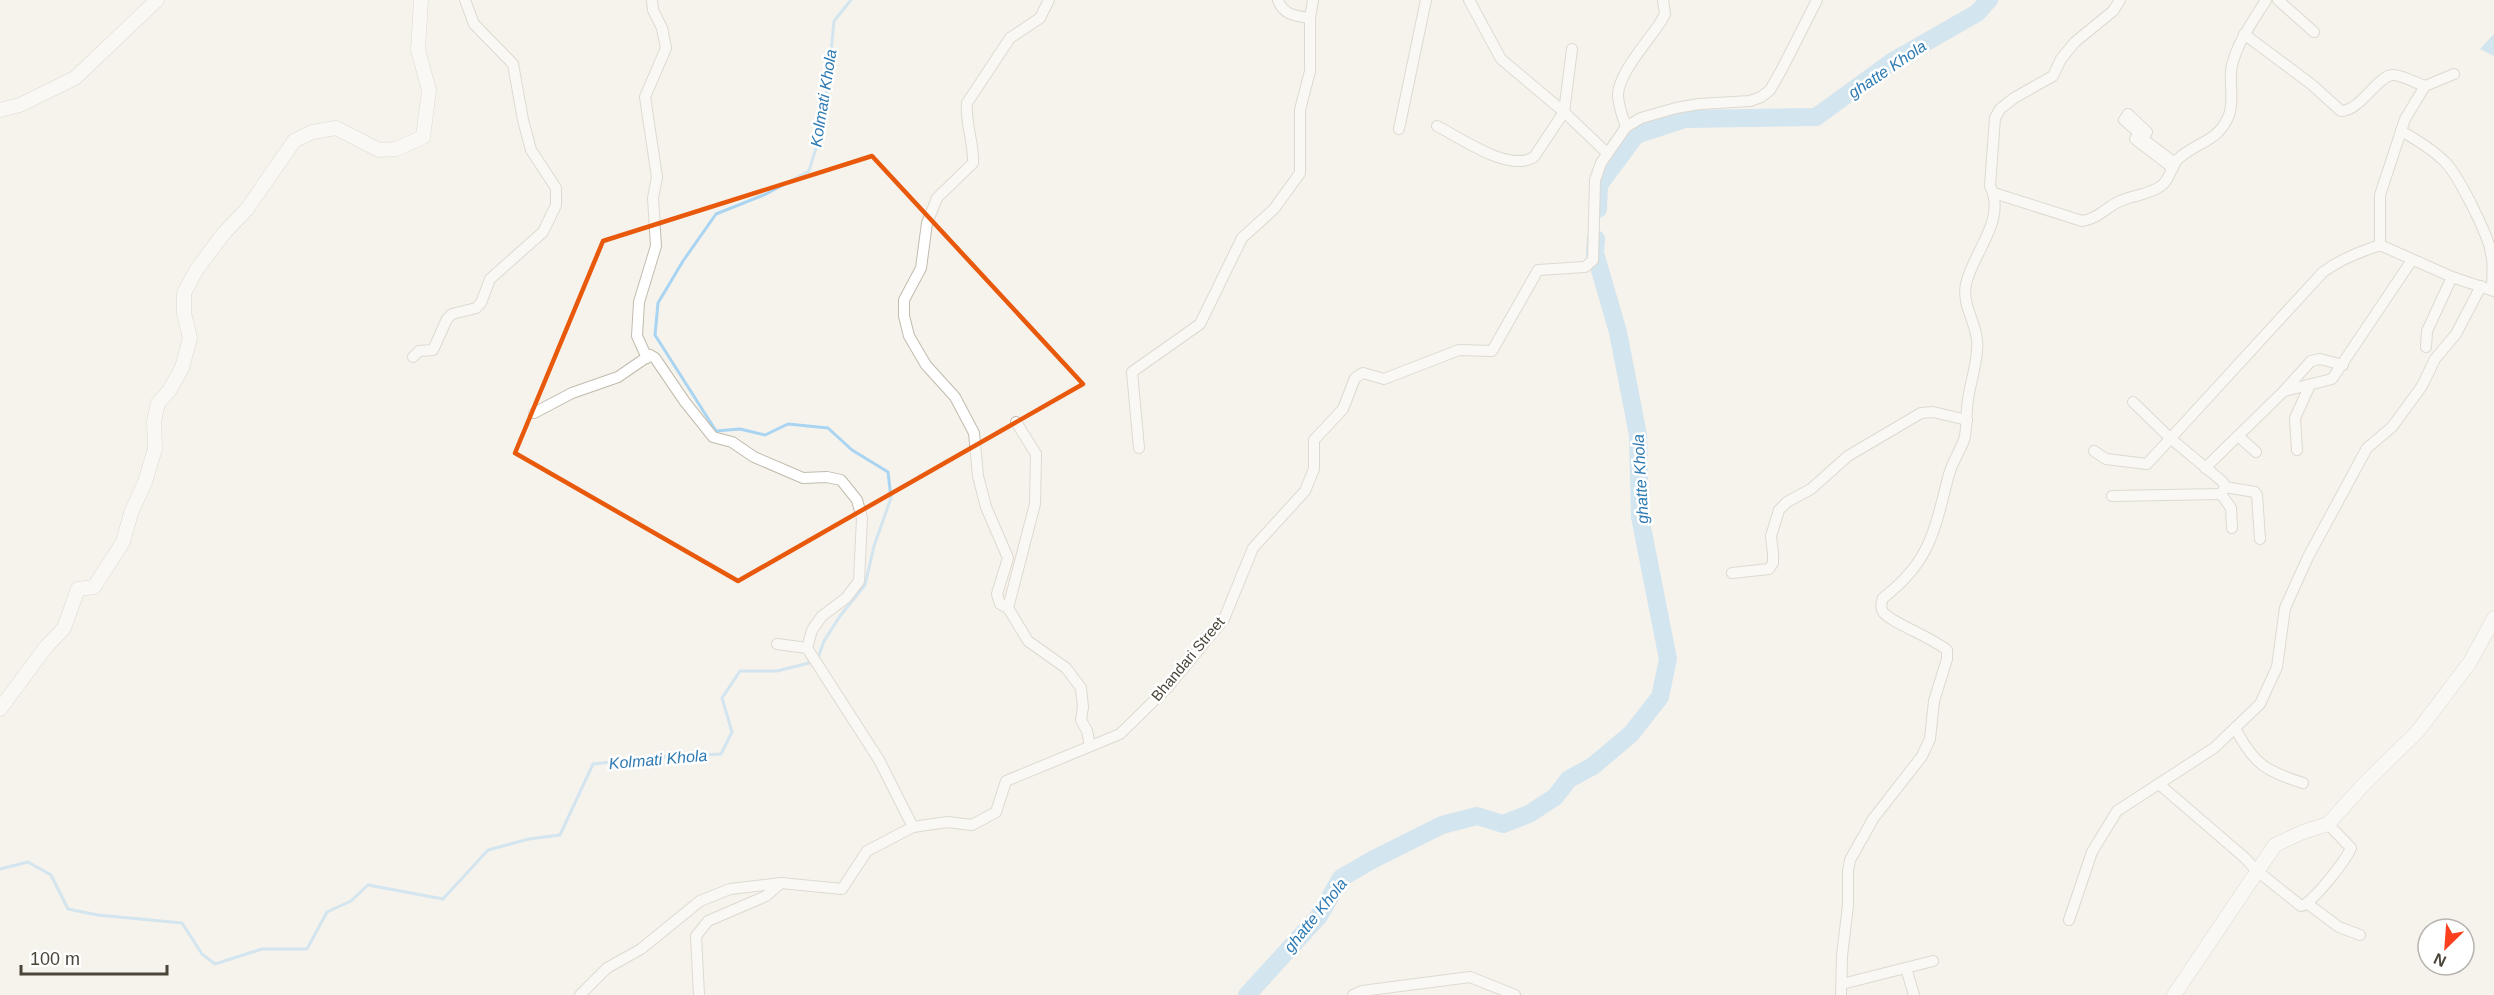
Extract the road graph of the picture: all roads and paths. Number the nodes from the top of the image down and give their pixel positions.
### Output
1 (157, 0) edge
2 (421, 0) edge
3 (465, 0) edge
4 (652, 0) edge
5 (1049, 0) edge
6 (1278, 0) edge
7 (1313, 0) edge
8 (1426, 0) edge
9 (1469, 0) edge
10 (1663, 0) edge
11 (1817, 0) edge
12 (2120, 0) edge
13 (2266, 0) edge
14 (2278, 0) edge
15 (1310, 18) junction
16 (2314, 32) dead end
17 (2244, 34) junction
18 (1572, 49) dead end
19 (2454, 74) dead end
20 (2425, 86) junction
21 (0, 110) edge
22 (1563, 112) junction
23 (1437, 126) dead end
24 (1626, 127) junction
25 (1399, 129) dead end
26 (2401, 131) junction
27 (1607, 153) junction
28 (2174, 166) junction
29 (1994, 193) junction
30 (2380, 245) junction
31 (2412, 260) junction
32 (2452, 277) junction
33 (2481, 286) junction
34 (2493, 290) edge
35 (2426, 347) dead end
36 (413, 357) dead end
37 (647, 358) junction
38 (2343, 365) junction
39 (2310, 386) junction
40 (2284, 391) junction
41 (2133, 402) dead end
42 (534, 413) dead end
43 (1967, 420) junction
44 (1016, 422) dead end
45 (2238, 436) junction
46 (2170, 438) junction
47 (1139, 448) dead end
48 (2297, 450) dead end
49 (2094, 452) dead end
50 (2256, 452) dead end
51 (2205, 468) junction
52 (2223, 491) junction
53 (2112, 496) dead end
54 (2232, 528) dead end
55 (2260, 539) dead end
56 (1732, 573) dead end
57 (1008, 608) junction
58 (2494, 618) edge
59 (777, 644) dead end
60 (807, 648) junction
61 (0, 709) edge
62 (2235, 728) junction
63 (1090, 746) junction
64 (2303, 783) dead end
65 (2159, 784) junction
66 (2328, 824) junction
67 (914, 827) junction
68 (2256, 870) junction
69 (781, 883) junction
70 (2308, 903) junction
71 (2069, 920) dead end
72 (2360, 935) dead end
73 (1933, 961) dead end
74 (1906, 968) junction
75 (1842, 989) edge
76 (580, 995) edge
77 (699, 995) edge
78 (1353, 995) edge
79 (1515, 995) edge
80 (1914, 995) edge
81 (2174, 995) edge

1 - 21 street
2 - 61 street
3 - 36 street
4 - 37 street
5 - 57 street
6 - 15 street
7 - 15 street
8 - 25 street
9 - 22 street
10 - 24 street
11 - 24 street, Bhandari Street
12 - 29 street
13 - 17 street
14 - 16 street
15 - 47 street
17 - 20 street
17 - 28 street
18 - 22 street
19 - 20 street
20 - 26 street
22 - 23 street
22 - 27 street
24 - 27 street, Bhandari Street
26 - 30 street
26 - 34 street
27 - 63 street, Bhandari Street
28 - 28 street
28 - 29 street
29 - 43 street
30 - 31 street
30 - 46 street
31 - 32 street
31 - 38 street
32 - 33 street
32 - 35 street
33 - 34 street
33 - 62 street
37 - 42 street
37 - 60 street
38 - 39 street
38 - 40 street
39 - 40 street
39 - 48 street
40 - 45 street
41 - 46 street
43 - 56 street
43 - 75 street
44 - 57 street
45 - 50 street
45 - 51 street
46 - 49 street
46 - 51 street
51 - 52 street
52 - 53 street
52 - 54 street
52 - 55 street
57 - 63 street
58 - 66 street
59 - 60 street
60 - 67 street
62 - 64 street
62 - 65 street
63 - 67 street, Bhandari Street
65 - 68 street
65 - 71 street
66 - 68 street
66 - 70 street
67 - 69 street, Bhandari Street
68 - 70 street
68 - 81 street
69 - 76 street, Bhandari Street
69 - 77 street
70 - 72 street
73 - 74 street
74 - 75 street
74 - 80 street
78 - 79 street

